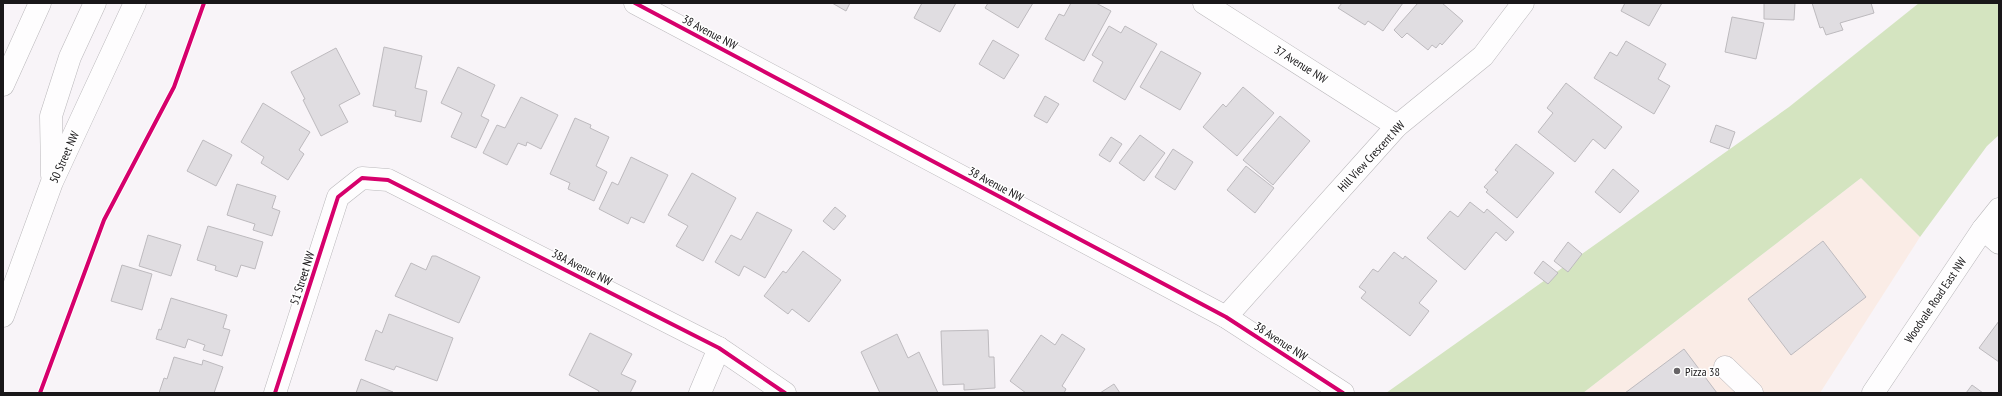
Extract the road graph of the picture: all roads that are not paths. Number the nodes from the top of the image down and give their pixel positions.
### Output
1 (40, 3) edge
2 (95, 3) edge
3 (135, 3) edge
4 (144, 3) edge
5 (635, 3) edge
6 (1204, 3) edge
7 (1523, 3) edge
8 (124, 26) junction
9 (3, 85) edge
10 (1397, 126) junction
11 (362, 178) joint
12 (52, 182) junction
13 (1999, 209) edge
14 (1983, 230) junction
15 (1999, 243) edge
16 (3, 316) edge
17 (1226, 318) junction
18 (719, 348) junction
19 (1725, 367) dead end
20 (275, 393) edge
21 (700, 393) edge
22 (785, 393) edge
23 (1343, 393) edge
24 (1752, 393) edge
25 (1873, 393) edge

1 - 9 street
2 - 12 street
3 - 8 street, 50 Street NW
4 - 8 street
5 - 17 street, 38 Avenue NW
6 - 10 street, 37 Avenue NW
7 - 10 street, Hill View Crescent NW
8 - 12 street, 50 Street NW
10 - 17 street, Hill View Crescent NW
11 - 18 street, 38A Avenue NW
11 - 20 street, 51 Street NW
12 - 16 street, 50 Street NW
13 - 14 street, Woodvale Road East NW
14 - 15 street
14 - 25 street, Woodvale Road East NW
17 - 23 street, 38 Avenue NW
18 - 21 street
18 - 22 street, 38A Avenue NW
19 - 24 street

